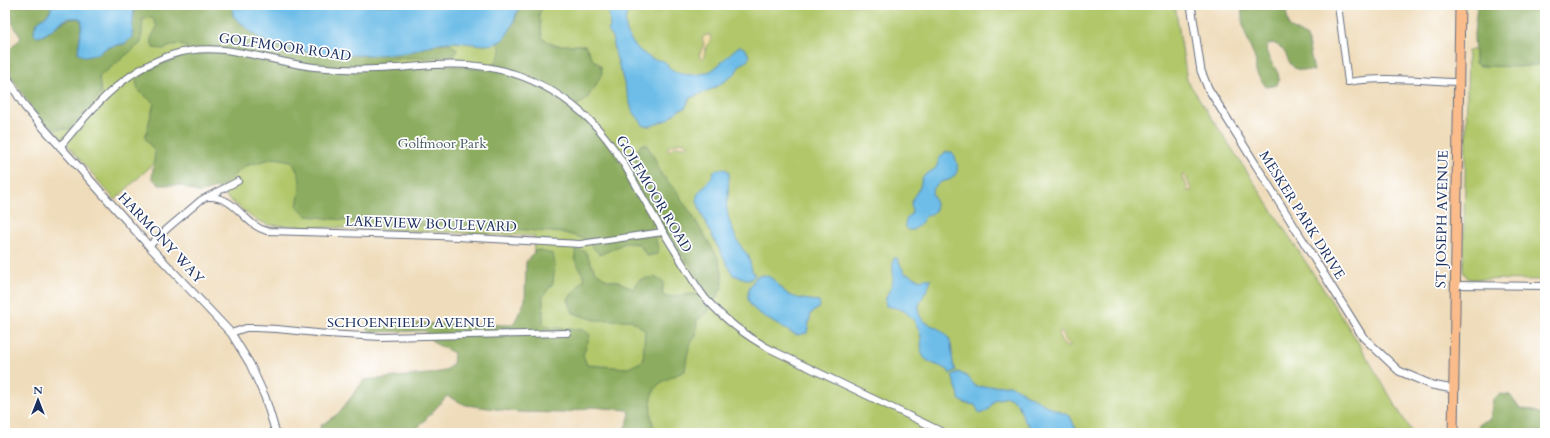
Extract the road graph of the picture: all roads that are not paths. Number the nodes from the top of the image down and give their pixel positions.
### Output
1 (1190, 5) edge
2 (1338, 5) edge
3 (1460, 5) edge
4 (5, 74) edge
5 (1458, 82) junction
6 (60, 148) junction
7 (238, 181) dead end
8 (208, 197) junction
9 (663, 232) junction
10 (149, 246) junction
11 (1454, 285) junction
12 (1545, 286) edge
13 (231, 333) junction
14 (567, 333) dead end
15 (1453, 390) junction
16 (276, 433) edge
17 (945, 433) edge
18 (1452, 433) edge

1 - 15 street, MESKER PARK DRIVE
2 - 5 street
3 - 5 main road, ST JOSEPH AVENUE
4 - 6 street, HARMONY WAY
5 - 11 main road, ST JOSEPH AVENUE
6 - 9 street, GOLFMOOR ROAD
6 - 10 street, HARMONY WAY
7 - 8 street
8 - 9 street, LAKEVIEW BOULEVARD
8 - 10 street
9 - 17 street, GOLFMOOR ROAD
10 - 13 street, HARMONY WAY
11 - 12 street
11 - 15 main road, ST JOSEPH AVENUE
13 - 14 street, SCHOENFIELD AVENUE
13 - 16 street, HARMONY WAY
15 - 18 main road, ST JOSEPH AVENUE

